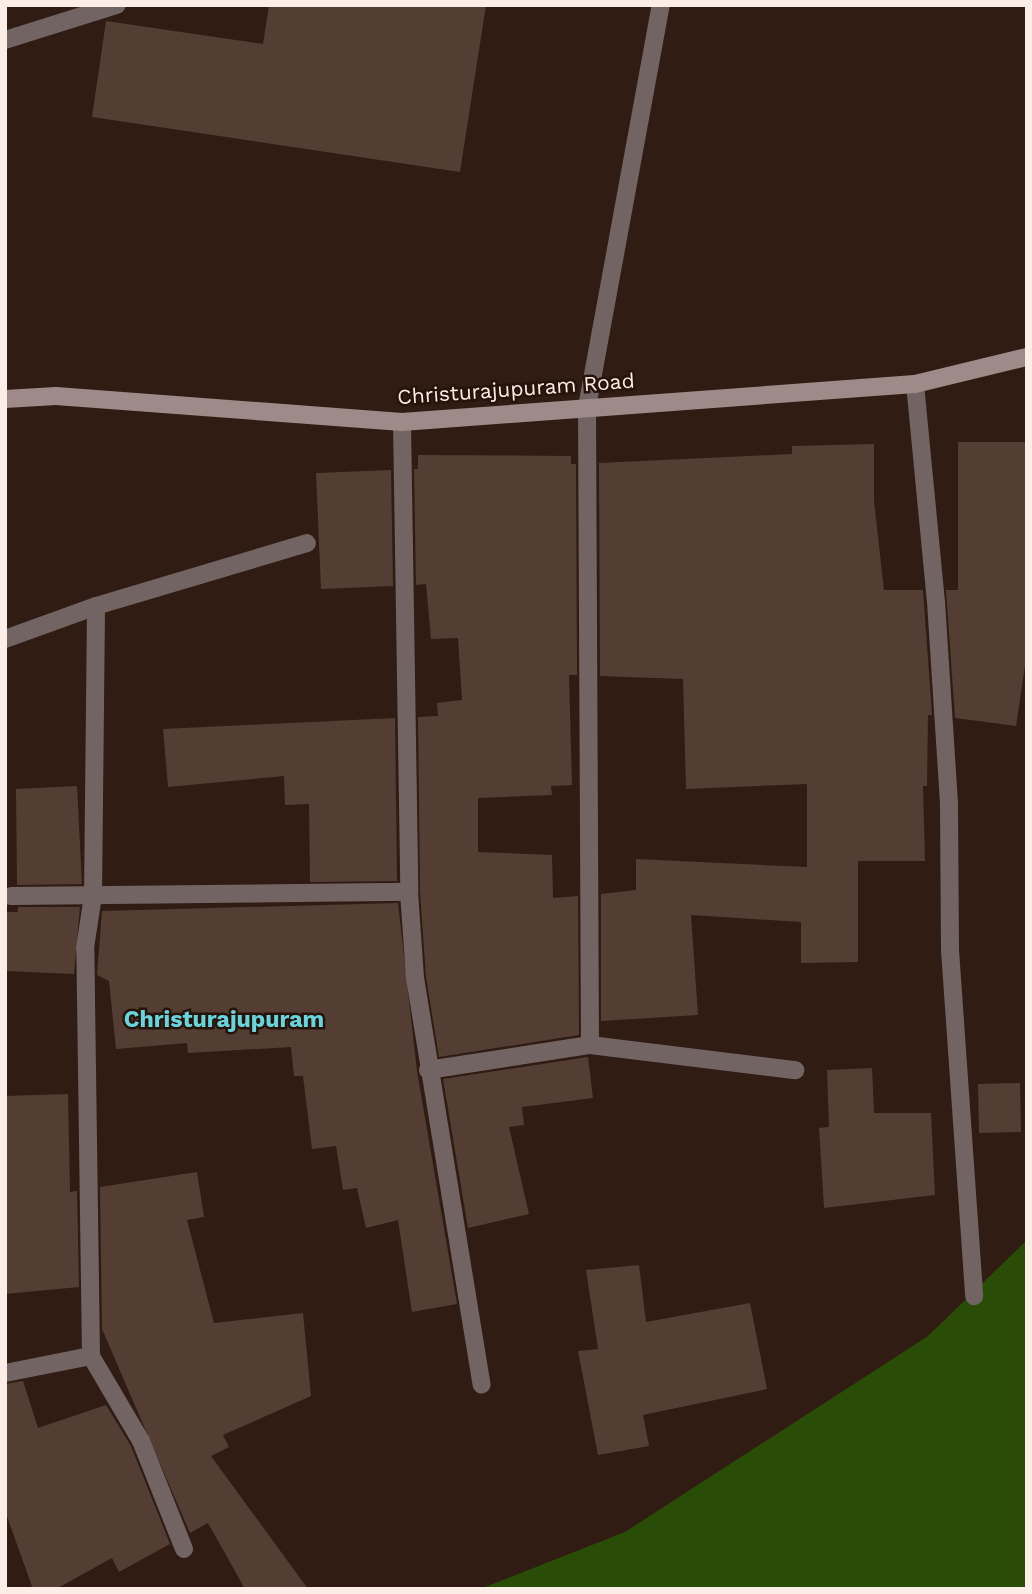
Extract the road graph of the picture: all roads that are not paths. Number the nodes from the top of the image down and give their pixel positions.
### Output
1 (117, 5) edge
2 (661, 5) edge
3 (5, 40) edge
4 (1027, 357) edge
5 (915, 384) junction
6 (5, 399) edge
7 (587, 407) junction
8 (402, 422) junction
9 (307, 543) dead end
10 (96, 606) junction
11 (5, 639) edge
12 (409, 892) junction
13 (11, 896) dead end
14 (93, 896) junction
15 (590, 1045) junction
16 (428, 1070) junction
17 (795, 1070) dead end
18 (974, 1296) dead end
19 (91, 1356) junction
20 (5, 1373) edge
21 (482, 1385) dead end
22 (184, 1549) dead end

1 - 3 street
2 - 7 street
4 - 5 street, Christurajupuram Road
5 - 7 street, Christurajupuram Road
5 - 18 street
6 - 8 street, Christurajupuram Road
7 - 8 street, Christurajupuram Road
7 - 15 street
8 - 12 street
9 - 10 street
10 - 11 street
10 - 14 street
12 - 14 street
12 - 16 street
13 - 14 street
14 - 19 street
15 - 16 street
15 - 17 street
16 - 21 street
19 - 20 street
19 - 22 street

